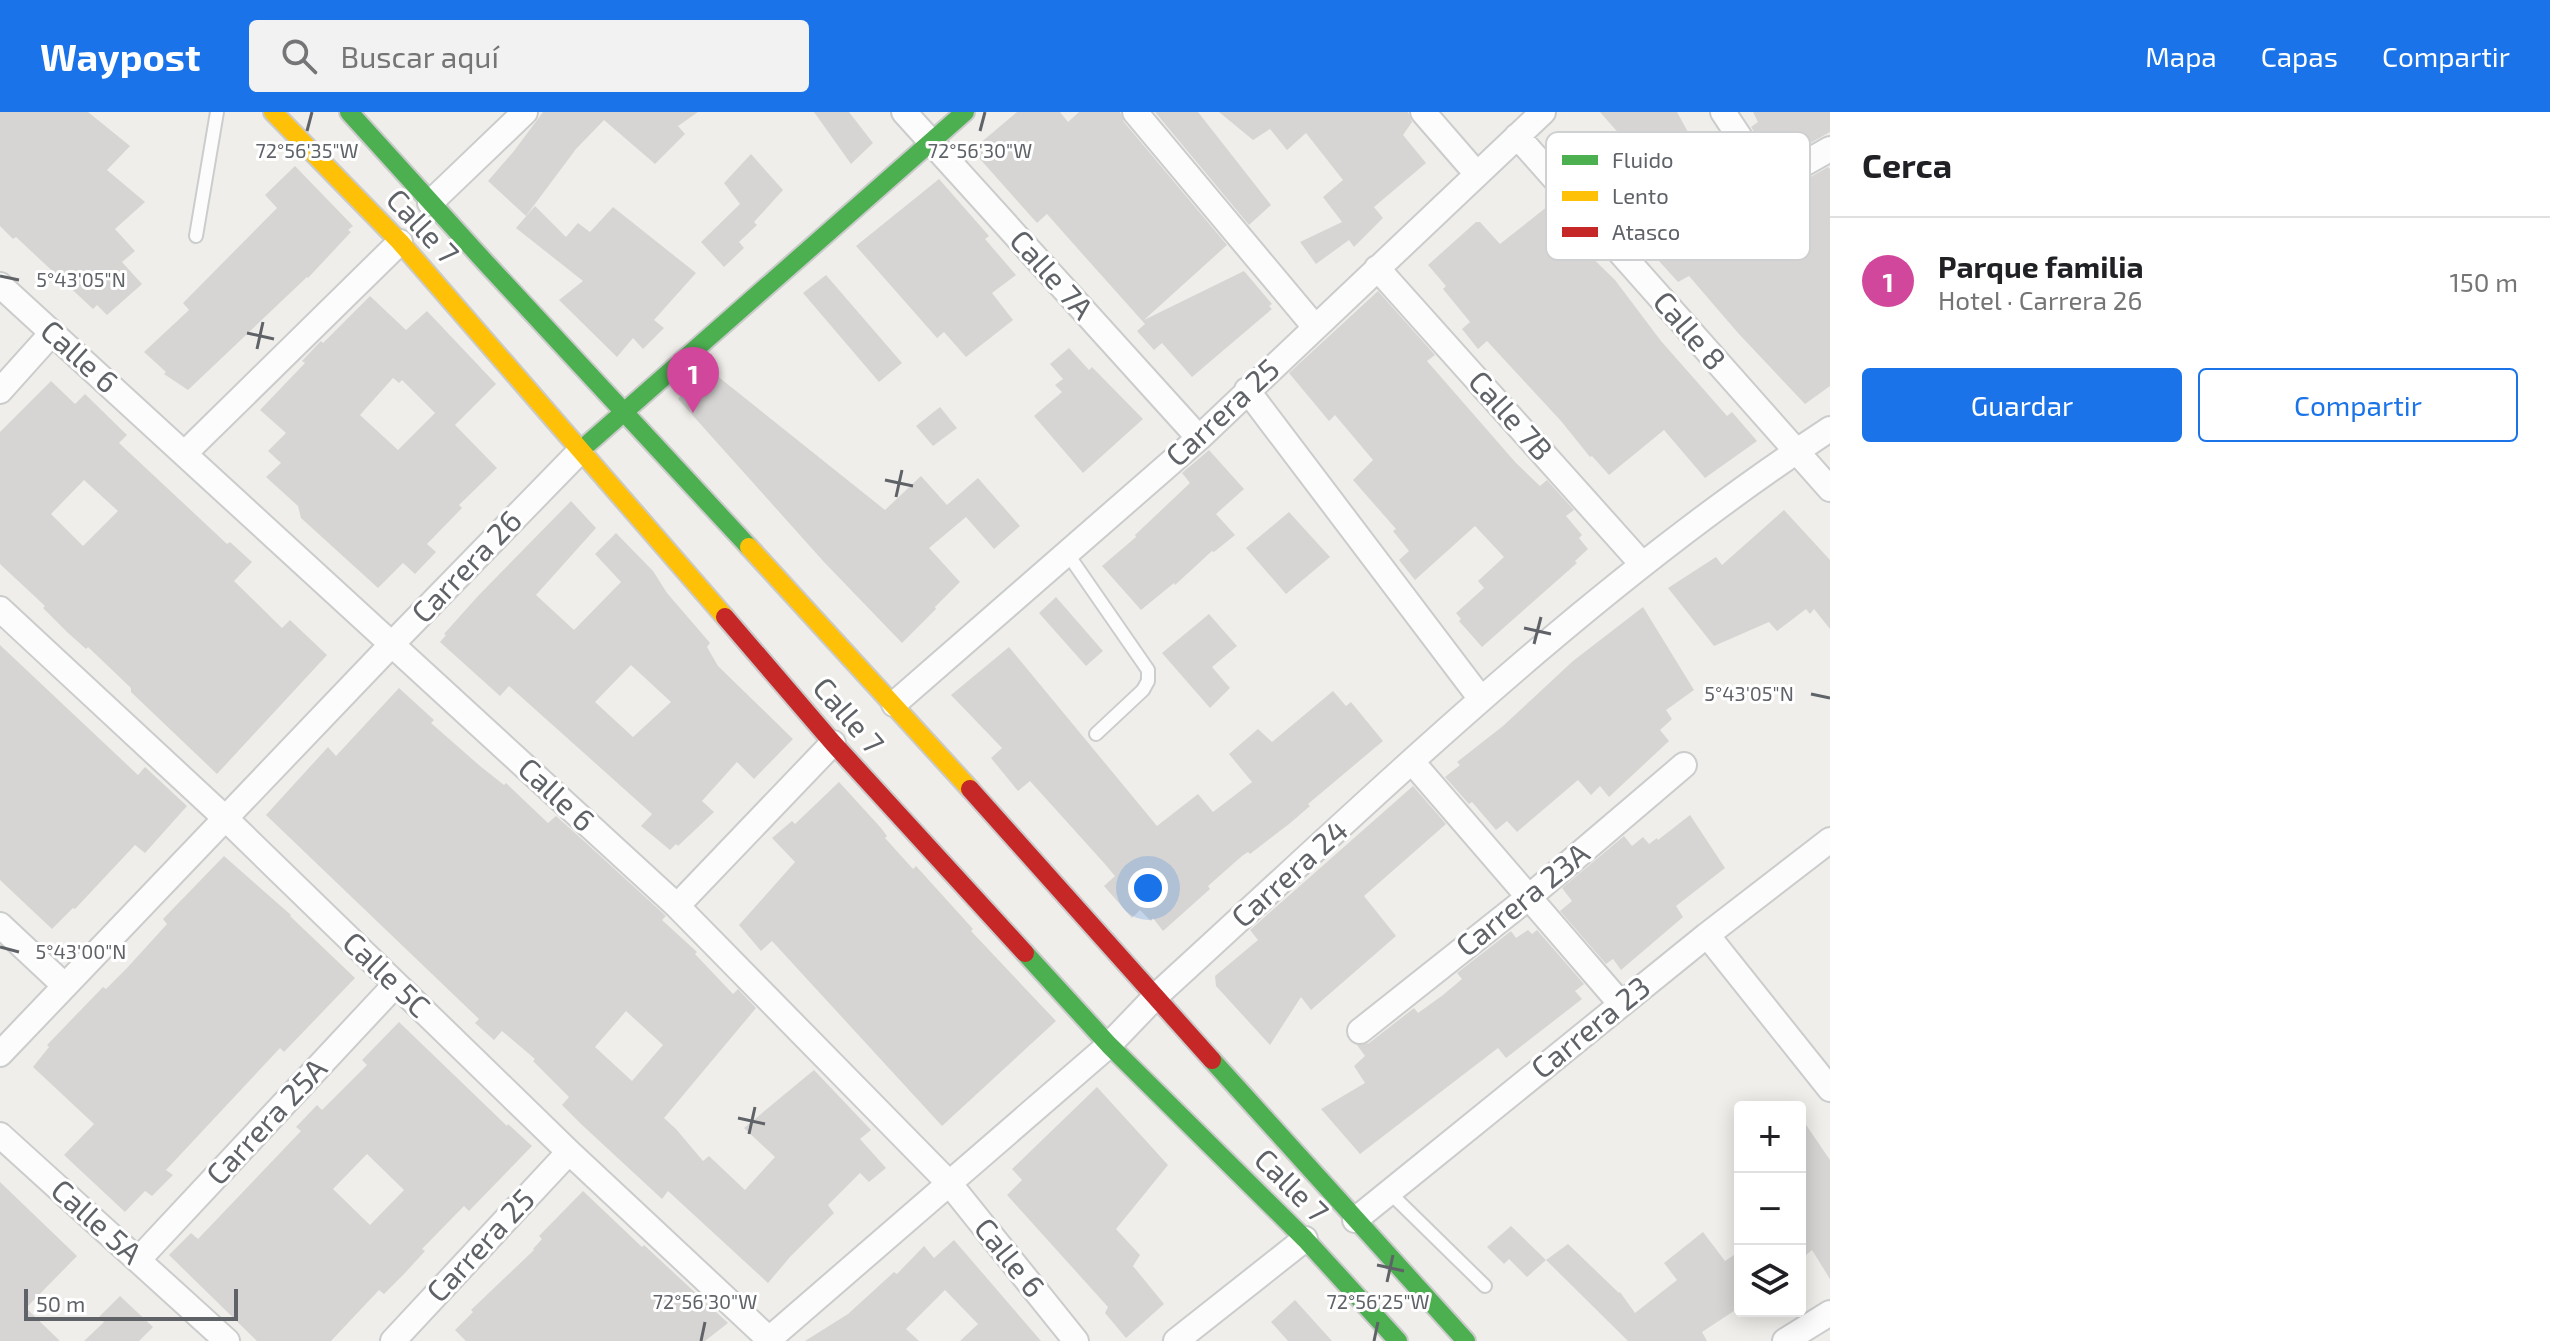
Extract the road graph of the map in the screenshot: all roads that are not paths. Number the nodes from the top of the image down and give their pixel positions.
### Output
1 (217, 112) edge
2 (273, 112) edge
3 (349, 112) edge
4 (525, 112) edge
5 (904, 112) edge
6 (965, 112) edge
7 (1135, 112) edge
8 (1423, 112) edge
9 (1543, 112) edge
10 (1723, 112) edge
11 (1736, 132) edge
12 (1517, 136) junction
13 (929, 141) junction
14 (1830, 149) edge
15 (1810, 160) edge
16 (1546, 169) edge
17 (1476, 173) junction
18 (430, 203) junction
19 (196, 236) dead end
20 (400, 242) junction
21 (1626, 260) edge
22 (1377, 268) junction
23 (0, 285) edge
24 (1315, 327) junction
25 (52, 333) junction
26 (1247, 390) junction
27 (0, 391) edge
28 (623, 411) junction
29 (1830, 429) edge
30 (1199, 438) junction
31 (582, 449) junction
32 (1795, 452) junction
33 (185, 453) junction
34 (1830, 489) edge
35 (1067, 553) junction
36 (1642, 564) junction
37 (0, 609) edge
38 (392, 644) junction
39 (1481, 699) junction
40 (894, 704) junction
41 (1096, 734) dead end
42 (833, 743) junction
43 (1413, 763) junction
44 (1684, 765) dead end
45 (225, 818) junction
46 (1830, 840) edge
47 (1529, 897) junction
48 (677, 906) junction
49 (0, 925) edge
50 (1707, 935) junction
51 (395, 985) junction
52 (65, 986) junction
53 (1157, 995) junction
54 (1621, 1004) junction
55 (1360, 1031) dead end
56 (1109, 1045) junction
57 (0, 1054) edge
58 (1830, 1089) edge
59 (0, 1135) edge
60 (569, 1152) junction
61 (949, 1183) junction
62 (1389, 1192) junction
63 (1355, 1220) junction
64 (1305, 1239) junction
65 (138, 1260) junction
66 (1485, 1286) dead end
67 (1830, 1313) edge
68 (1796, 1338) edge
69 (769, 1340) edge
70 (227, 1341) edge
71 (393, 1341) edge
72 (1076, 1341) edge
73 (1176, 1341) edge
74 (1398, 1341) edge
75 (1466, 1341) edge

1 - 19 lane
2 - 20 main road, Calle 7
3 - 18 main road, Calle 7
4 - 18 street
5 - 13 street, Calle 7A
6 - 13 main road, Carrera 26
7 - 24 street
8 - 17 street
9 - 12 street, Carrera 25
10 - 11 street
12 - 16 street, Calle 8
12 - 17 street, Carrera 25
13 - 28 main road, Carrera 26
13 - 30 street, Calle 7A
14 - 15 street
17 - 22 street, Carrera 25
18 - 28 main road, Calle 7
20 - 31 main road, Calle 7
20 - 33 street
21 - 32 street, Calle 8
22 - 24 street, Carrera 25
22 - 36 street, Calle 7B
23 - 25 street, Calle 6
24 - 26 street, Carrera 25
25 - 27 street
25 - 33 street, Calle 6
26 - 30 street, Carrera 25
26 - 39 street
28 - 31 main road, Carrera 26
28 - 40 main road, Calle 7
29 - 32 street, Carrera 24
30 - 35 street, Carrera 25
31 - 38 street, Carrera 26
31 - 42 main road, Calle 7
32 - 34 street, Calle 8
32 - 36 street, Carrera 24
33 - 38 street, Calle 6
35 - 40 street, Carrera 25
35 - 41 lane
36 - 39 street, Carrera 24
37 - 45 street, Calle 5C
38 - 45 street, Carrera 26
38 - 48 street, Calle 6
39 - 43 street, Carrera 24
40 - 53 main road, Calle 7
42 - 48 street
42 - 56 main road, Calle 7
43 - 47 street
43 - 53 street, Carrera 24
44 - 47 street, Carrera 23A
45 - 51 street, Calle 5C
45 - 52 street, Carrera 26
46 - 50 street, Carrera 23
47 - 54 street
47 - 55 street, Carrera 23A
48 - 61 street, Calle 6
49 - 52 street
50 - 54 street, Carrera 23
50 - 58 street
51 - 60 street, Calle 5C
51 - 65 street, Carrera 25A
52 - 57 street, Carrera 26
53 - 56 street, Carrera 24
53 - 63 main road, Calle 7
54 - 62 street, Carrera 23
56 - 61 street, Carrera 24
56 - 64 main road, Calle 7
59 - 65 street, Calle 5A
60 - 69 street, Calle 5C
60 - 71 street, Carrera 25
61 - 69 street, Carrera 24
61 - 72 street, Calle 6
62 - 63 street, Carrera 23
62 - 66 lane
63 - 75 main road, Calle 7
64 - 73 street
64 - 74 main road, Calle 7
65 - 70 street, Calle 5A
67 - 68 street

